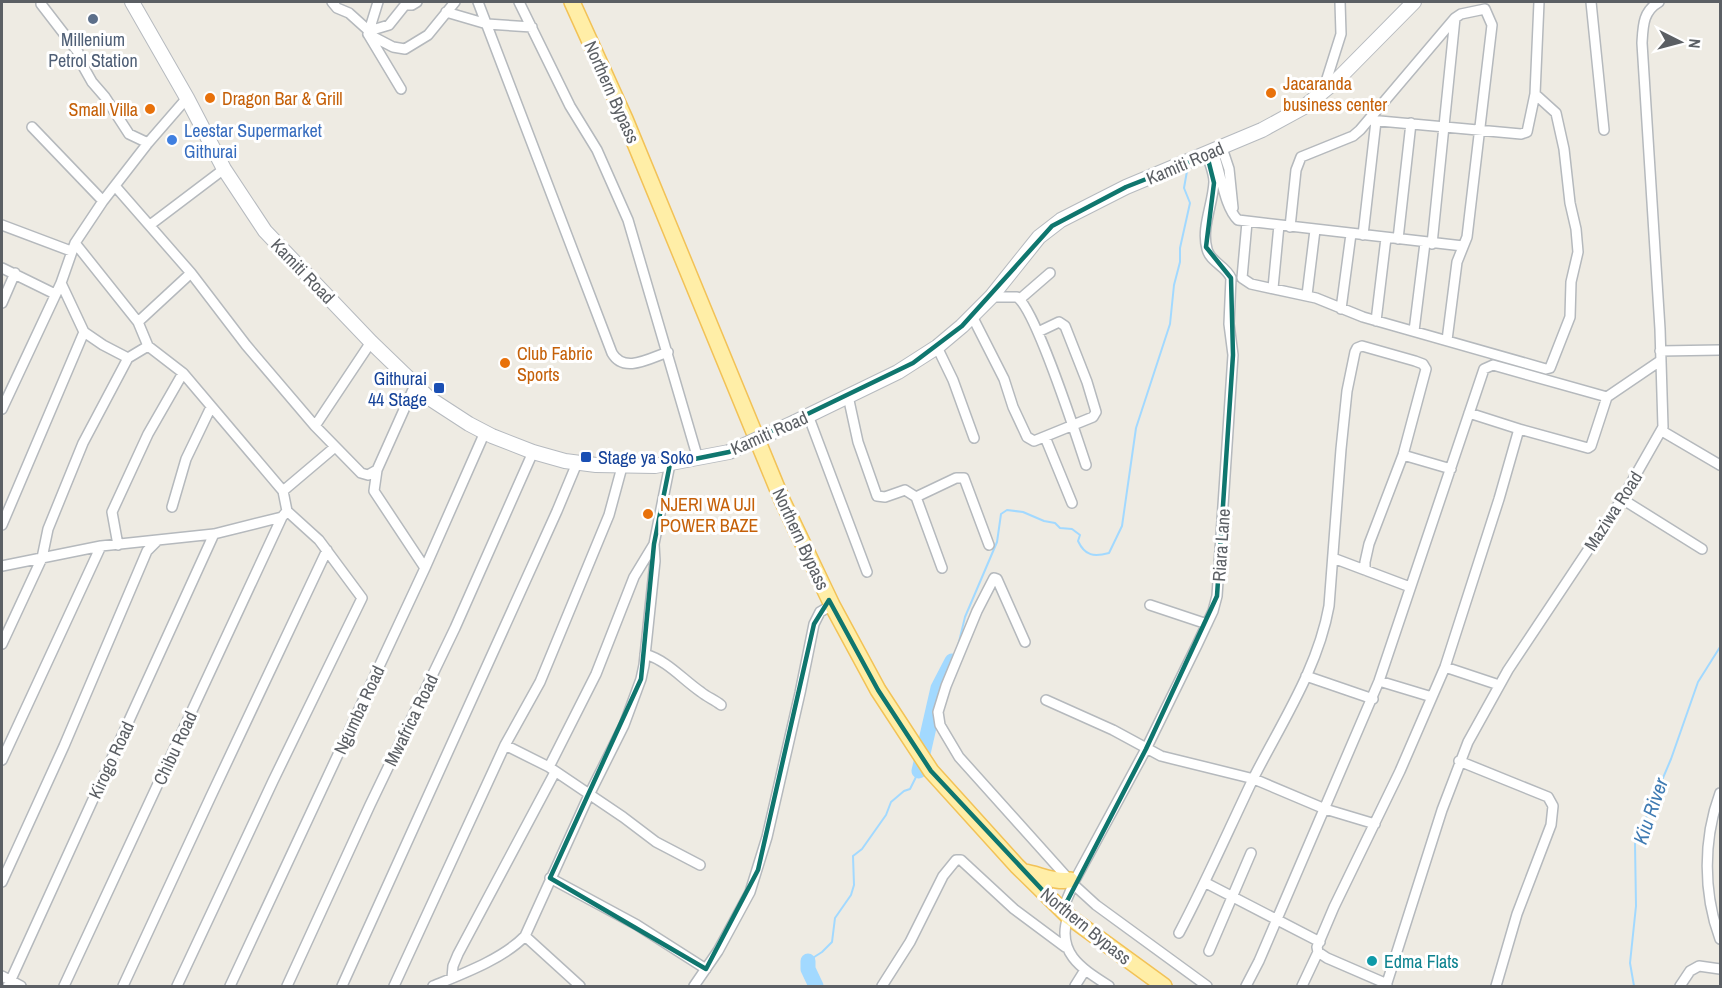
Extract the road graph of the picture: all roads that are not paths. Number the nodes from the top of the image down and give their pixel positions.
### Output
1 (132, 2) edge
2 (332, 2) edge
3 (378, 2) edge
4 (417, 2) edge
5 (455, 2) edge
6 (478, 2) edge
7 (519, 2) edge
8 (572, 2) edge
9 (1340, 2) edge
10 (1414, 2) edge
11 (1493, 2) edge
12 (1539, 2) edge
13 (1591, 2) edge
14 (1659, 2) edge
15 (406, 3) edge
16 (41, 4) dead end
17 (1485, 9) junction
18 (446, 12) junction
19 (1455, 18) junction
20 (487, 24) junction
21 (531, 27) junction
22 (369, 33) junction
23 (401, 89) dead end
24 (1322, 94) junction
25 (1535, 94) junction
26 (187, 98) junction
27 (1372, 120) junction
28 (1411, 123) junction
29 (1446, 125) junction
30 (32, 127) dead end
31 (1481, 130) junction
32 (1604, 130) dead end
33 (148, 143) junction
34 (1214, 152) junction
35 (224, 169) junction
36 (116, 186) junction
37 (103, 201) junction
38 (1247, 222) junction
39 (2, 225) edge
40 (150, 225) junction
41 (1279, 225) junction
42 (1290, 227) junction
43 (1315, 230) junction
44 (1351, 234) junction
45 (1363, 235) junction
46 (1386, 238) junction
47 (1398, 239) junction
48 (1428, 243) junction
49 (1463, 246) junction
50 (73, 247) junction
51 (2, 268) edge
52 (15, 273) junction
53 (191, 273) junction
54 (1050, 273) dead end
55 (61, 283) junction
56 (1273, 288) junction
57 (56, 294) junction
58 (1307, 295) junction
59 (991, 297) junction
60 (1020, 298) junction
61 (2, 303) edge
62 (1341, 309) junction
63 (972, 316) junction
64 (1376, 321) junction
65 (138, 322) junction
66 (1414, 331) junction
67 (84, 332) junction
68 (1038, 332) junction
69 (1448, 340) junction
70 (371, 342) junction
71 (148, 346) junction
72 (937, 347) junction
73 (1720, 350) edge
74 (1660, 351) junction
75 (668, 352) junction
76 (128, 358) junction
77 (1660, 361) junction
78 (183, 373) junction
79 (415, 385) junction
80 (848, 396) junction
81 (1607, 397) junction
82 (211, 407) junction
83 (2, 409) edge
84 (1469, 413) junction
85 (808, 416) junction
86 (1073, 425) junction
87 (315, 426) junction
88 (1519, 429) junction
89 (1662, 431) junction
90 (485, 432) junction
91 (1045, 437) junction
92 (974, 438) dead end
93 (335, 447) junction
94 (533, 452) junction
95 (1403, 455) junction
96 (698, 459) junction
97 (577, 463) junction
98 (670, 464) junction
99 (1086, 465) dead end
100 (1720, 465) edge
101 (622, 467) junction
102 (1450, 469) junction
103 (377, 470) junction
104 (283, 491) junction
105 (916, 497) junction
106 (1622, 499) junction
107 (1072, 503) dead end
108 (172, 507) dead end
109 (284, 514) junction
110 (2, 525) edge
111 (214, 534) junction
112 (157, 541) junction
113 (118, 544) junction
114 (654, 544) junction
115 (989, 544) dead end
116 (101, 546) junction
117 (1702, 549) dead end
118 (327, 550) junction
119 (42, 558) junction
120 (1333, 558) junction
121 (2, 566) edge
122 (425, 568) junction
123 (942, 568) dead end
124 (1365, 570) junction
125 (867, 573) dead end
126 (1410, 587) junction
127 (832, 605) junction
128 (1150, 605) dead end
129 (1207, 624) junction
130 (1025, 642) dead end
131 (2, 644) edge
132 (645, 654) junction
133 (1445, 667) junction
134 (1306, 676) junction
135 (1380, 681) junction
136 (1499, 685) junction
137 (1432, 697) junction
138 (1373, 699) junction
139 (1046, 700) dead end
140 (722, 705) dead end
141 (505, 745) junction
142 (1146, 749) junction
143 (2, 760) edge
144 (1459, 760) junction
145 (552, 769) junction
146 (1254, 779) junction
147 (1720, 793) edge
148 (589, 795) junction
149 (1325, 809) junction
150 (1375, 824) junction
151 (1251, 853) dead end
152 (700, 865) dead end
153 (1024, 872) junction
154 (550, 879) junction
155 (2, 882) edge
156 (1071, 882) junction
157 (1206, 883) junction
158 (1232, 897) junction
159 (1065, 913) junction
160 (1277, 920) junction
161 (1081, 926) junction
162 (1179, 933) dead end
163 (525, 936) junction
164 (1720, 939) edge
165 (1065, 943) junction
166 (1319, 947) junction
167 (1209, 951) dead end
168 (706, 969) junction
169 (1720, 969) edge
170 (1085, 970) junction
171 (2, 976) edge
172 (452, 978) junction
173 (10, 984) edge
174 (1387, 985) edge
175 (21, 987) edge
176 (64, 987) edge
177 (123, 987) edge
178 (177, 987) edge
179 (230, 987) edge
180 (287, 987) edge
181 (342, 987) edge
182 (394, 987) edge
183 (433, 987) edge
184 (580, 987) edge
185 (694, 987) edge
186 (882, 987) edge
187 (1075, 987) edge
188 (1109, 987) edge
189 (1164, 987) edge
190 (1207, 987) edge
191 (1246, 987) edge
192 (1302, 987) edge
193 (1496, 987) edge
194 (1680, 987) edge

1 - 26 main road, Kamiti Road
2 - 22 street
3 - 22 street
4 - 15 street
5 - 18 street
6 - 20 street
7 - 21 street
8 - 127 main road, Northern Bypass
9 - 24 street
10 - 24 main road, Kamiti Road
11 - 17 street
12 - 25 street
13 - 32 street
14 - 74 street, Maziwa Road
15 - 22 street
16 - 33 street
17 - 19 street
17 - 31 street
18 - 20 street
18 - 22 street
19 - 27 street
19 - 29 street
20 - 21 street
20 - 75 street
21 - 75 street
22 - 23 street
24 - 34 main road, Kamiti Road
25 - 31 street
25 - 69 street
26 - 33 street
26 - 35 main road, Kamiti Road
27 - 28 street
27 - 42 street
27 - 45 street
28 - 29 street
28 - 47 street
29 - 31 street
29 - 48 street
30 - 37 street
31 - 49 street
33 - 36 street
34 - 38 street
34 - 59 main road, Kamiti Road
34 - 129 street, Riara Lane
35 - 40 street
35 - 70 main road, Kamiti Road
36 - 37 street
36 - 40 street
37 - 50 street
38 - 41 street
38 - 56 street
39 - 50 street
40 - 53 street
41 - 42 street
41 - 56 street
42 - 43 street
43 - 44 street
43 - 58 street
44 - 45 street
44 - 62 street
45 - 46 street
46 - 47 street
46 - 64 street
47 - 48 street
48 - 49 street
48 - 66 street
49 - 69 street
50 - 55 street
50 - 65 street
51 - 52 street
52 - 57 street
52 - 61 street
53 - 65 street
53 - 87 street
54 - 60 street
55 - 57 street
55 - 67 street
56 - 58 street
57 - 83 street
58 - 62 street
59 - 60 street
59 - 63 main road, Kamiti Road
60 - 68 street
62 - 64 street
63 - 72 main road, Kamiti Road
63 - 91 street
64 - 66 street
65 - 71 street
66 - 69 street
67 - 76 street
67 - 110 street
68 - 86 street
68 - 86 street
70 - 79 main road, Kamiti Road
70 - 87 street
71 - 76 street
71 - 78 street
72 - 80 main road, Kamiti Road
72 - 92 street
73 - 74 street
74 - 77 street, Maziwa Road
75 - 96 street
76 - 119 street
77 - 81 street
77 - 89 street, Maziwa Road
78 - 82 street
78 - 113 street
79 - 90 main road, Kamiti Road
79 - 103 street
80 - 85 main road, Kamiti Road
80 - 105 street
81 - 84 street
81 - 88 street
82 - 104 street
82 - 108 street
84 - 88 street
84 - 102 street
85 - 96 main road, Kamiti Road, bridge
85 - 125 street
86 - 91 street
86 - 99 street
87 - 93 street
88 - 133 street
89 - 100 street
89 - 106 street, Maziwa Road
90 - 94 main road, Kamiti Road
90 - 122 street, Ngumba Road
91 - 107 street
93 - 103 street
93 - 104 street
94 - 97 main road, Kamiti Road
94 - 180 street, Mwafrica Road
95 - 102 street
95 - 120 street
95 - 124 street
96 - 98 main road, Kamiti Road
97 - 101 main road, Kamiti Road
97 - 181 street
98 - 101 main road, Kamiti Road
98 - 114 street
101 - 141 street
102 - 126 street
103 - 122 street
104 - 109 street
105 - 115 street
105 - 123 street
106 - 117 street
106 - 136 street, Maziwa Road
109 - 111 street
109 - 118 street
109 - 176 street, Chibu Road
111 - 112 street
111 - 173 street, Kirogo Road
112 - 113 street
112 - 155 street
113 - 116 street
114 - 132 street
114 - 145 street
116 - 119 street
116 - 143 street
118 - 177 street
118 - 178 street
119 - 121 street
119 - 131 street
120 - 124 street
120 - 134 street
122 - 179 street, Ngumba Road
124 - 126 street
126 - 135 street
127 - 153 main road, Northern Bypass
127 - 168 street
128 - 129 street
129 - 142 street, Riara Lane
130 - 156 street
132 - 140 street
132 - 148 street
133 - 136 street
133 - 137 street
134 - 138 street
134 - 146 street
135 - 137 street
135 - 138 street
136 - 144 street, Maziwa Road
137 - 150 street
138 - 149 street
139 - 142 street
141 - 145 street
141 - 182 street
142 - 146 street
142 - 156 street, Riara Lane
144 - 174 street, Maziwa Road
144 - 193 street
145 - 148 street
145 - 172 street
146 - 149 street
146 - 157 street
147 - 164 street
148 - 152 street
148 - 154 street
149 - 150 street
149 - 160 street
150 - 166 street
151 - 158 street
153 - 156 main road
153 - 159 main road, Northern Bypass
154 - 163 street
154 - 168 street
156 - 159 street, Riara Lane
156 - 190 street
157 - 158 street
157 - 162 street
158 - 160 street
158 - 167 street
159 - 161 main road, Northern Bypass
159 - 165 street, Riara Lane
160 - 166 street
160 - 191 street
161 - 165 street
161 - 189 main road, Northern Bypass
163 - 172 street
163 - 184 street
165 - 170 street
165 - 186 street
166 - 174 street
166 - 192 street
168 - 185 street
169 - 194 street
170 - 187 street
170 - 188 street
171 - 173 street
172 - 183 street
173 - 175 street

